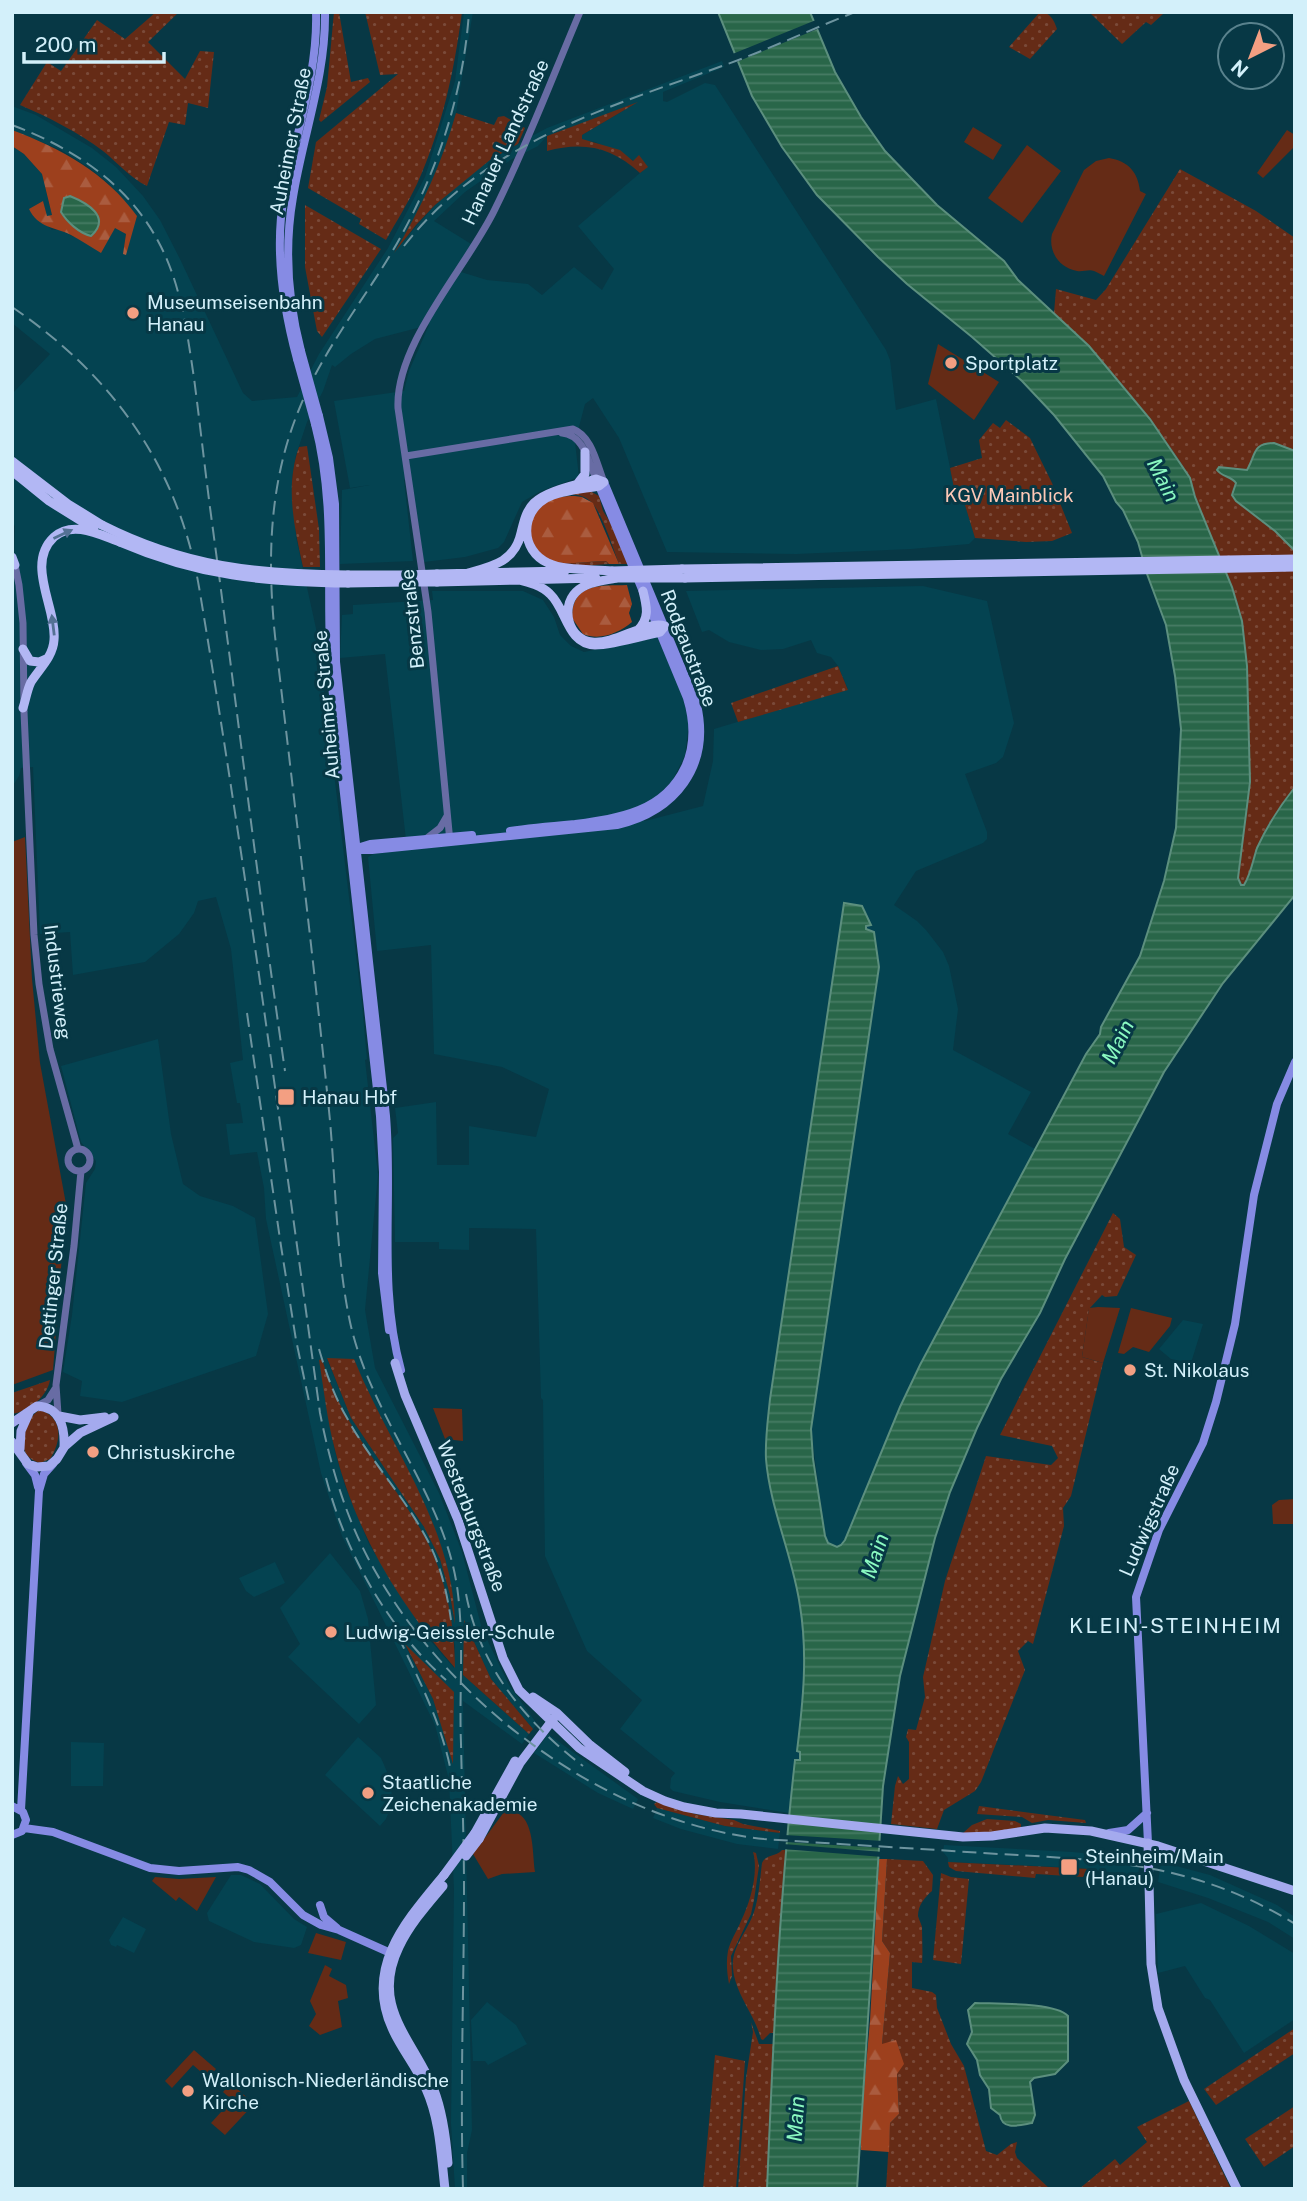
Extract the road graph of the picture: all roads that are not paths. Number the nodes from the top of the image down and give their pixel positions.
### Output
1 (316, 12) edge
2 (325, 12) edge
3 (580, 12) edge
4 (299, 356) junction
5 (398, 393) joint
6 (317, 420) junction
7 (550, 434) junction
8 (585, 452) junction
9 (406, 456) junction
10 (12, 461) edge
11 (12, 471) edge
12 (599, 482) junction
13 (571, 487) junction
14 (120, 542) junction
15 (1295, 559) edge
16 (14, 561) edge
17 (1066, 566) junction
18 (1295, 566) edge
19 (468, 573) junction
20 (614, 574) junction
21 (437, 578) junction
22 (348, 579) junction
23 (516, 579) junction
24 (643, 591) junction
25 (660, 628) junction
26 (636, 632) junction
27 (23, 649) junction
28 (48, 658) junction
29 (23, 708) junction
30 (447, 816) junction
31 (354, 830) junction
32 (427, 838) junction
33 (450, 840) junction
34 (371, 847) junction
35 (352, 850) junction
36 (358, 869) junction
37 (1295, 1062) edge
38 (78, 1149) junction
39 (80, 1171) junction
40 (395, 1363) joint
41 (56, 1385) junction
42 (409, 1400) junction
43 (35, 1406) junction
44 (58, 1415) junction
45 (12, 1423) edge
46 (12, 1441) edge
47 (64, 1447) junction
48 (23, 1459) junction
49 (53, 1464) junction
50 (39, 1491) junction
51 (553, 1718) junction
52 (16, 1807) edge
53 (1147, 1814) junction
54 (25, 1824) junction
55 (1109, 1833) junction
56 (12, 1836) edge
57 (1148, 1843) junction
58 (1167, 1849) junction
59 (1149, 1866) junction
60 (1295, 1891) edge
61 (320, 1905) dead end
62 (339, 1930) junction
63 (373, 1945) junction
64 (393, 1953) junction
65 (385, 1967) junction
66 (446, 2189) edge
67 (451, 2189) edge
68 (1237, 2189) edge

1 - 4 main road, Auheimer Straße
2 - 4 main road, Auheimer Straße
3 - 5 street, Hanauer Landstraße
4 - 6 main road, Auheimer Straße, bridge
5 - 9 street, Benzstraße
6 - 31 main road, Auheimer Straße
6 - 35 main road, Auheimer Straße
7 - 8 street, Rodgaustraße
7 - 9 street, Rodgaustraße
7 - 12 street, Rodgaustraße
8 - 12 street, Rodgaustraße
8 - 13 highway
9 - 30 street, Benzstraße
10 - 22 highway, bridge
11 - 14 highway
12 - 13 highway
12 - 20 highway
12 - 24 main road, Rodgaustraße
12 - 25 main road, Rodgaustraße
13 - 19 highway
14 - 22 highway, bridge
28 -> 14 highway
15 - 17 highway
16 - 27 street, Industrieweg
17 - 18 highway
17 - 20 highway, bridge
19 - 20 highway
19 - 21 highway
20 - 23 highway
20 - 26 highway
21 - 22 highway, bridge
21 - 23 highway
23 - 25 highway
24 - 25 main road, Rodgaustraße
24 - 26 highway
25 - 26 highway
25 - 33 main road, Rodgaustraße
27 - 28 highway
27 - 29 street, Industrieweg
28 - 29 highway
29 - 38 street, Industrieweg
30 - 32 street
30 - 33 street, Benzstraße
31 - 34 main road
31 - 35 main road, Auheimer Straße
32 - 33 main road, Rodgaustraße
32 - 34 main road, Rodgaustraße
33 - 34 main road, Rodgaustraße
34 - 35 main road, Rodgaustraße
34 - 36 main road
35 - 36 main road, Auheimer Straße
35 - 40 main road, Auheimer Straße
36 - 42 main road, Auheimer Straße
37 - 53 main road, Ludwigstraße
38 - 39 street
38 - 39 street
39 - 41 street, Dettinger Straße
40 - 42 main road, Westerburgstraße
41 - 43 street
41 - 44 street, Dettinger Straße
42 - 51 main road, Westerburgstraße
43 - 44 main road
43 - 45 main road
43 - 48 main road
44 - 47 main road
44 - 47 main road
46 - 48 main road
47 - 49 main road
48 - 49 main road
48 - 50 main road
49 - 50 main road
50 - 52 main road
51 - 55 main road, Westerburgstraße
51 - 64 main road, bridge
52 - 54 main road
53 - 55 main road
53 - 57 main road, Ludwigstraße
54 - 56 main road
54 - 62 main road
55 - 57 main road
57 - 58 main road
57 - 59 main road
58 - 59 main road
58 - 60 main road
59 - 68 main road
61 - 62 main road
62 - 63 main road
63 - 64 main road
63 - 65 main road
64 - 65 main road
64 - 67 main road
65 - 66 main road

